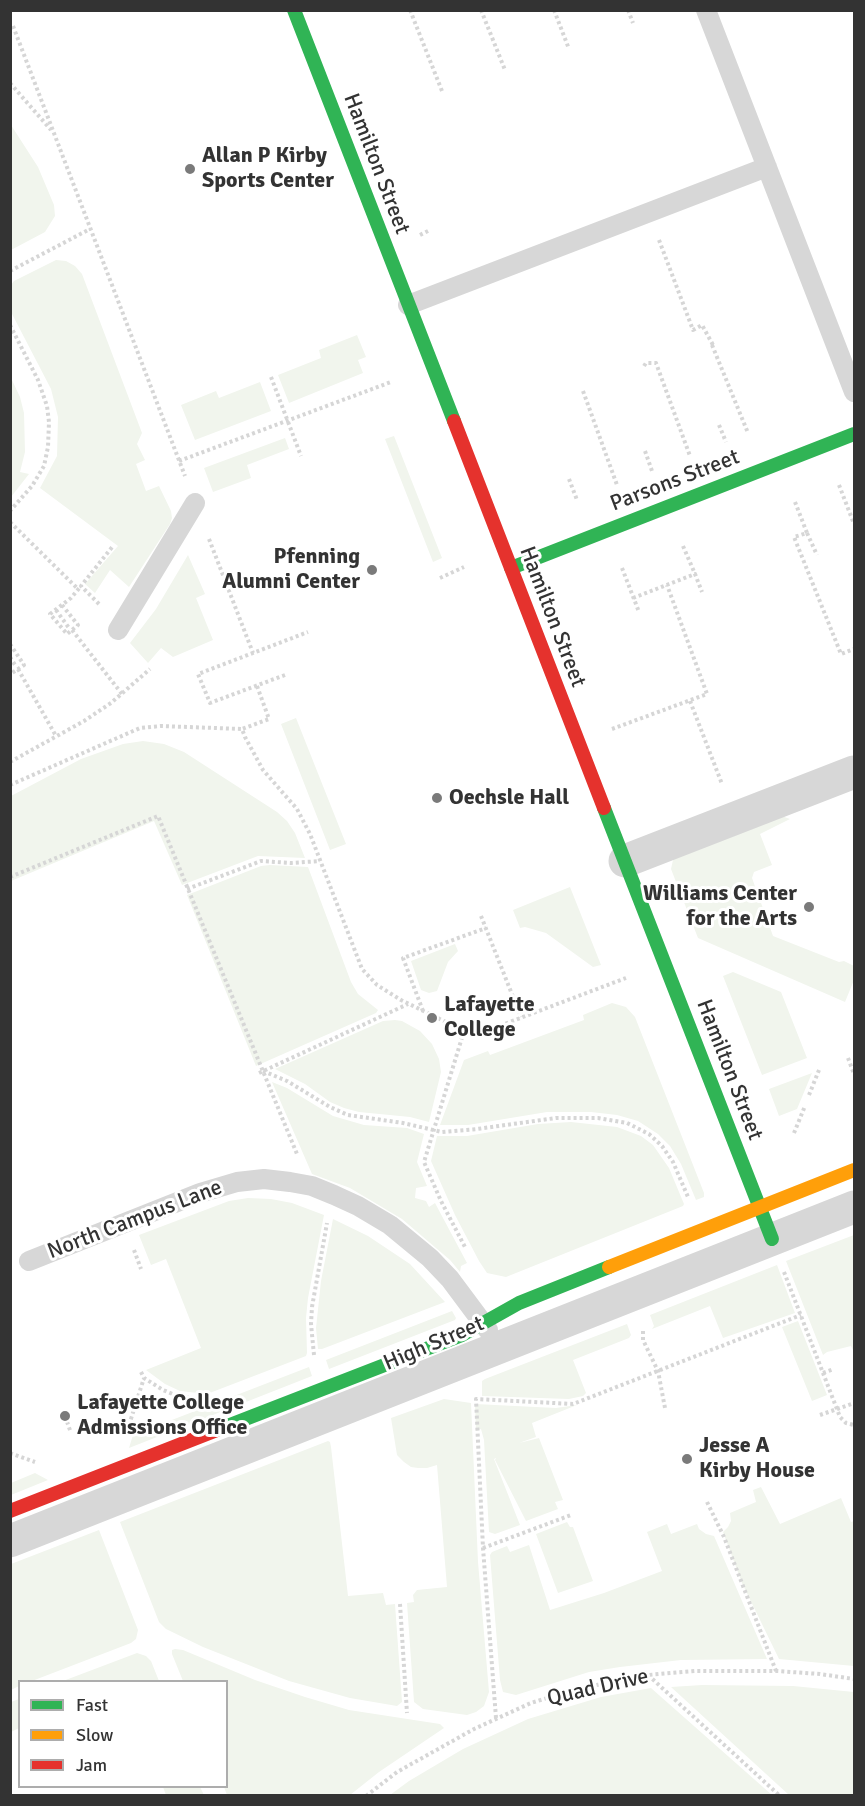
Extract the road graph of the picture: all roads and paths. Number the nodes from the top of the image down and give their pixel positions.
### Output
1 (294, 10) edge
2 (410, 10) edge
3 (481, 10) edge
4 (554, 10) edge
5 (628, 10) edge
6 (706, 10) edge
7 (633, 23) dead end
8 (13, 26) dead end
9 (569, 49) dead end
10 (505, 70) dead end
11 (10, 83) edge
12 (442, 91) dead end
13 (54, 134) junction
14 (767, 167) junction
15 (648, 212) junction
16 (90, 229) junction
17 (430, 230) dead end
18 (424, 233) dead end
19 (10, 271) edge
20 (408, 305) junction
21 (10, 325) edge
22 (644, 366) dead end
23 (271, 377) dead end
24 (392, 382) dead end
25 (583, 392) dead end
26 (855, 392) edge
27 (288, 421) junction
28 (165, 424) dead end
29 (719, 425) dead end
30 (748, 433) dead end
31 (855, 434) edge
32 (726, 442) dead end
33 (645, 451) dead end
34 (301, 456) dead end
35 (690, 456) dead end
36 (179, 461) dead end
37 (652, 471) dead end
38 (569, 479) dead end
39 (617, 484) dead end
40 (838, 484) dead end
41 (577, 500) dead end
42 (795, 502) dead end
43 (195, 503) dead end
44 (10, 511) edge
45 (10, 522) edge
46 (854, 524) edge
47 (807, 533) junction
48 (113, 546) dead end
49 (683, 546) dead end
50 (214, 550) dead end
51 (817, 555) dead end
52 (464, 567) dead end
53 (511, 568) junction
54 (622, 568) dead end
55 (695, 574) junction
56 (440, 578) dead end
57 (667, 585) junction
58 (80, 588) junction
59 (702, 592) dead end
60 (633, 598) junction
61 (62, 605) junction
62 (639, 612) dead end
63 (119, 628) joint
64 (71, 629) junction
65 (308, 632) dead end
66 (10, 644) edge
67 (855, 648) edge
68 (253, 653) junction
69 (10, 657) edge
70 (16, 667) junction
71 (150, 669) dead end
72 (10, 670) edge
73 (285, 675) dead end
74 (257, 686) junction
75 (122, 694) junction
76 (690, 701) junction
77 (618, 727) dead end
78 (242, 729) junction
79 (56, 736) junction
80 (10, 762) edge
81 (855, 772) edge
82 (10, 785) edge
83 (736, 818) junction
84 (320, 861) junction
85 (625, 861) junction
86 (10, 877) edge
87 (188, 889) junction
88 (481, 916) dead end
89 (486, 928) junction
90 (626, 978) dead end
91 (409, 1003) junction
92 (423, 1011) junction
93 (521, 1017) junction
94 (464, 1031) junction
95 (848, 1058) dead end
96 (819, 1070) dead end
97 (261, 1072) junction
98 (855, 1074) edge
99 (809, 1095) dead end
100 (805, 1106) dead end
101 (433, 1130) junction
102 (794, 1133) dead end
103 (300, 1162) dead end
104 (855, 1170) edge
105 (688, 1200) dead end
106 (855, 1207) edge
107 (760, 1208) junction
108 (327, 1226) dead end
109 (776, 1251) junction
110 (471, 1259) dead end
111 (29, 1261) dead end
112 (801, 1315) junction
113 (643, 1331) dead end
114 (491, 1335) junction
115 (315, 1359) dead end
116 (834, 1369) dead end
117 (658, 1371) junction
118 (141, 1372) dead end
119 (823, 1373) junction
120 (144, 1378) junction
121 (196, 1400) dead end
122 (855, 1403) edge
123 (665, 1408) dead end
124 (837, 1408) junction
125 (819, 1415) dead end
126 (65, 1416) dead end
127 (855, 1425) edge
128 (127, 1432) dead end
129 (71, 1434) dead end
130 (10, 1453) edge
131 (41, 1465) dead end
132 (707, 1502) dead end
133 (10, 1511) edge
134 (571, 1515) dead end
135 (10, 1541) edge
136 (483, 1548) junction
137 (400, 1604) dead end
138 (777, 1671) junction
139 (648, 1675) junction
140 (855, 1679) edge
141 (407, 1713) dead end
142 (496, 1718) junction
143 (366, 1796) edge
144 (780, 1796) edge

1 - 20 street, Hamilton Street
2 - 12 path
3 - 10 path
4 - 9 path
5 - 7 path
6 - 14 lane
8 - 13 path
11 - 13 path
13 - 16 path
14 - 15 lane
14 - 26 lane
15 - 20 lane
15 - 30 path
16 - 19 path
16 - 28 path
17 - 18 path
20 - 53 street, Hamilton Street
21 - 44 path
22 - 35 path
23 - 27 path
24 - 27 path
25 - 39 path
27 - 34 path
27 - 36 path
29 - 32 path
31 - 53 street, Parsons Street
33 - 37 path
38 - 41 path
40 - 46 path
42 - 47 path
43 - 63 lane
45 - 58 path
47 - 51 path
47 - 67 path
48 - 58 path
49 - 55 path
50 - 68 path
52 - 56 path
53 - 85 street, Hamilton Street
54 - 60 path
55 - 57 path
55 - 59 path
57 - 60 path
57 - 76 path
58 - 61 path
58 - 63 path
60 - 62 path
61 - 64 path
61 - 64 path
64 - 75 path
65 - 68 path
66 - 70 path
68 - 74 path
69 - 70 path
70 - 72 path
70 - 79 path
71 - 75 path
73 - 74 path
74 - 78 path
75 - 79 path
76 - 77 path
76 - 83 path
78 - 82 path
78 - 84 path
79 - 80 path
81 - 83 street
83 - 85 street
84 - 87 path
84 - 91 path
85 - 107 street, Hamilton Street
86 - 87 path
87 - 97 path
88 - 89 path
89 - 92 path
89 - 93 path
90 - 93 path
91 - 92 path
91 - 97 path
92 - 94 path
93 - 94 path
94 - 101 path
95 - 98 path
96 - 99 path
97 - 101 path
97 - 103 path
100 - 102 path
101 - 105 path
101 - 110 path
104 - 107 street, High Street
106 - 109 street, High Street
107 - 109 street, Hamilton Street
107 - 114 street, High Street
108 - 115 path
109 - 112 path
109 - 114 street, High Street
111 - 114 lane, North Campus Lane
112 - 117 path
112 - 119 path
113 - 117 path
114 - 133 street, High Street
114 - 135 street, High Street
116 - 119 path
117 - 123 path
117 - 136 path
118 - 120 path
119 - 124 path
120 - 121 path
120 - 128 path
122 - 124 path
124 - 125 path
124 - 127 path
126 - 129 path
130 - 131 path
132 - 138 path
134 - 136 path
136 - 142 path
137 - 141 path
138 - 139 path, Quad Drive
138 - 140 path, Quad Drive
139 - 142 path, Quad Drive
139 - 144 path
142 - 143 path, Quad Drive

